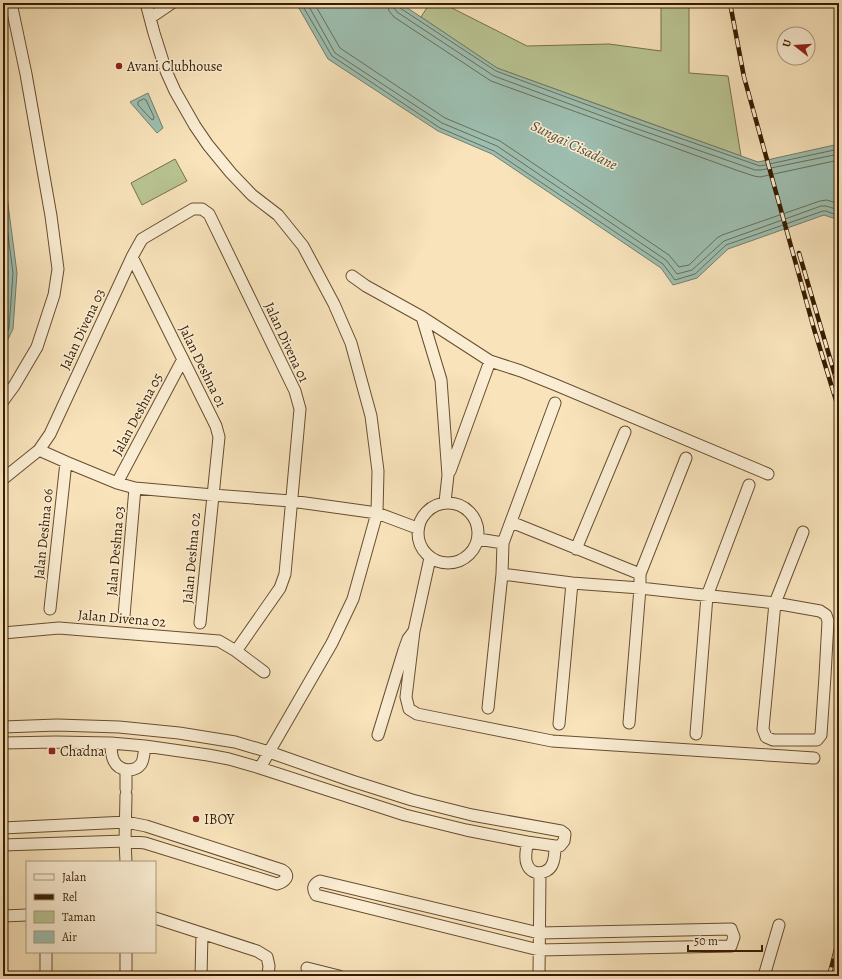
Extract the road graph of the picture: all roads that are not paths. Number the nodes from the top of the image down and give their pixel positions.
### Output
1 (11, 3) edge
2 (146, 3) edge
3 (172, 3) edge
4 (150, 18) junction
5 (202, 209) joint
6 (132, 256) junction
7 (352, 276) dead end
8 (422, 318) junction
9 (183, 359) junction
10 (490, 361) junction
11 (3, 401) edge
12 (555, 403) dead end
13 (625, 432) dead end
14 (39, 450) junction
15 (686, 458) dead end
16 (66, 462) junction
17 (768, 474) dead end
18 (448, 475) junction
19 (3, 479) edge
20 (117, 483) junction
21 (749, 485) dead end
22 (135, 488) junction
23 (212, 495) junction
24 (291, 501) junction
25 (445, 502) junction
26 (376, 513) junction
27 (510, 522) junction
28 (417, 528) junction
29 (802, 532) dead end
30 (478, 538) junction
31 (503, 543) junction
32 (576, 548) junction
33 (430, 558) junction
34 (502, 574) junction
35 (640, 574) junction
36 (572, 583) junction
37 (640, 588) junction
38 (708, 596) junction
39 (775, 603) junction
40 (50, 609) dead end
41 (124, 616) dead end
42 (200, 623) dead end
43 (414, 631) junction
44 (3, 633) edge
45 (236, 651) junction
46 (264, 672) dead end
47 (488, 708) dead end
48 (629, 723) dead end
49 (559, 724) dead end
50 (3, 727) edge
51 (696, 734) dead end
52 (378, 735) dead end
53 (3, 743) edge
54 (111, 743) junction
55 (145, 746) junction
56 (269, 752) junction
57 (814, 758) dead end
58 (260, 768) junction
59 (126, 770) junction
60 (126, 822) junction
61 (3, 828) edge
62 (125, 841) junction
63 (528, 842) junction
64 (3, 845) edge
65 (555, 846) junction
66 (126, 861) edge
67 (540, 873) junction
68 (26, 915) edge
69 (3, 916) edge
70 (156, 918) edge
71 (779, 925) dead end
72 (539, 933) junction
73 (202, 934) junction
74 (539, 950) junction
75 (46, 953) edge
76 (126, 953) edge
77 (307, 968) dead end
78 (328, 974) edge
79 (46, 976) edge
80 (126, 976) edge
81 (201, 976) edge
82 (268, 976) edge
83 (339, 976) edge
84 (539, 976) edge
85 (764, 976) edge

1 - 11 street
2 - 4 street
3 - 4 street
4 - 26 street
5 - 6 street, Jalan Divena 03
5 - 24 street, Jalan Divena 01
6 - 9 street, Jalan Deshna 01
6 - 14 street, Jalan Divena 03
7 - 8 street
8 - 10 street
8 - 18 street
9 - 20 street, Jalan Deshna 05
9 - 23 street, Jalan Deshna 01
10 - 17 street
10 - 18 street
12 - 27 street
13 - 32 street
14 - 16 street
14 - 19 street, Jalan Divena 03
15 - 35 street
16 - 20 street
16 - 40 street, Jalan Deshna 06
18 - 25 street
20 - 22 street
21 - 38 street
22 - 23 street
22 - 41 street, Jalan Deshna 03
23 - 24 street
23 - 42 street, Jalan Deshna 02
24 - 26 street
24 - 45 street
25 - 28 street
25 - 30 street
26 - 28 street
26 - 56 street
27 - 31 street
27 - 32 street
28 - 33 street
29 - 39 street
30 - 31 street
30 - 33 street
31 - 34 street
32 - 35 street
33 - 43 street
34 - 36 street
34 - 47 street
35 - 37 street
36 - 37 street
36 - 49 street
37 - 38 street
37 - 48 street
38 - 39 street
38 - 51 street
39 - 39 street
43 - 52 street
43 - 57 street
44 - 45 street, Jalan Divena 02
45 - 46 street, Jalan Divena 02
50 - 56 street
53 - 54 street
54 - 55 street
54 - 59 street
55 - 58 street
55 - 59 street
56 - 58 street
56 - 65 street
58 - 63 street
59 - 60 street
60 - 61 street
60 - 62 street
60 - 62 street
62 - 64 street
62 - 66 street
63 - 65 street
63 - 67 street
65 - 67 street
67 - 72 street
68 - 69 street
70 - 73 street
71 - 85 street
72 - 74 street
72 - 74 street
72 - 74 street
73 - 81 street
73 - 82 street
74 - 84 street
75 - 79 street
76 - 80 street
77 - 78 street
78 - 83 street

